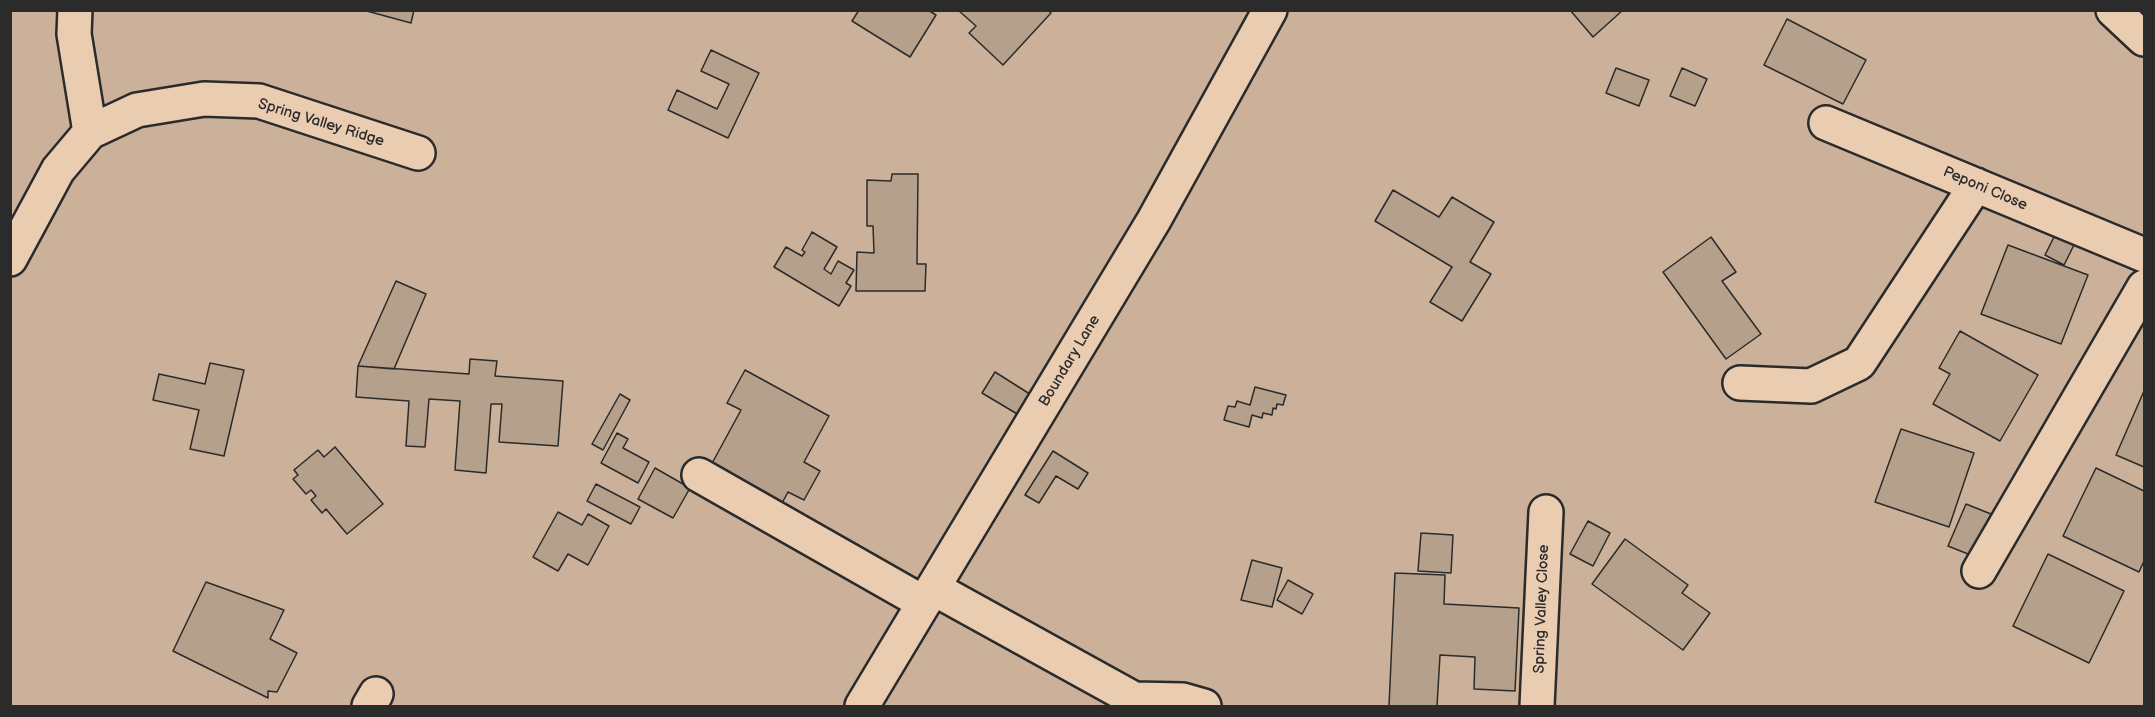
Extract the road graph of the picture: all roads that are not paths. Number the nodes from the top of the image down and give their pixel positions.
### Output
1 (75, 10) edge
2 (1270, 10) edge
3 (2113, 10) edge
4 (2145, 39) edge
5 (1826, 123) dead end
6 (90, 132) junction
7 (418, 153) dead end
8 (1976, 185) junction
9 (2145, 255) edge
10 (10, 259) edge
11 (2145, 287) edge
12 (1740, 383) dead end
13 (699, 475) dead end
14 (1546, 512) dead end
15 (1980, 571) dead end
16 (928, 596) junction
17 (862, 706) edge
18 (1204, 706) edge
19 (1537, 706) edge

1 - 6 street
2 - 16 street, Boundary Lane
3 - 4 street
5 - 8 street, Peponi Close
6 - 7 street, Spring Valley Ridge
6 - 10 street, Spring Valley Ridge
8 - 9 street, Peponi Close
8 - 12 street
11 - 15 street
13 - 16 street
14 - 19 street, Spring Valley Close
16 - 17 street, Boundary Lane
16 - 18 street

